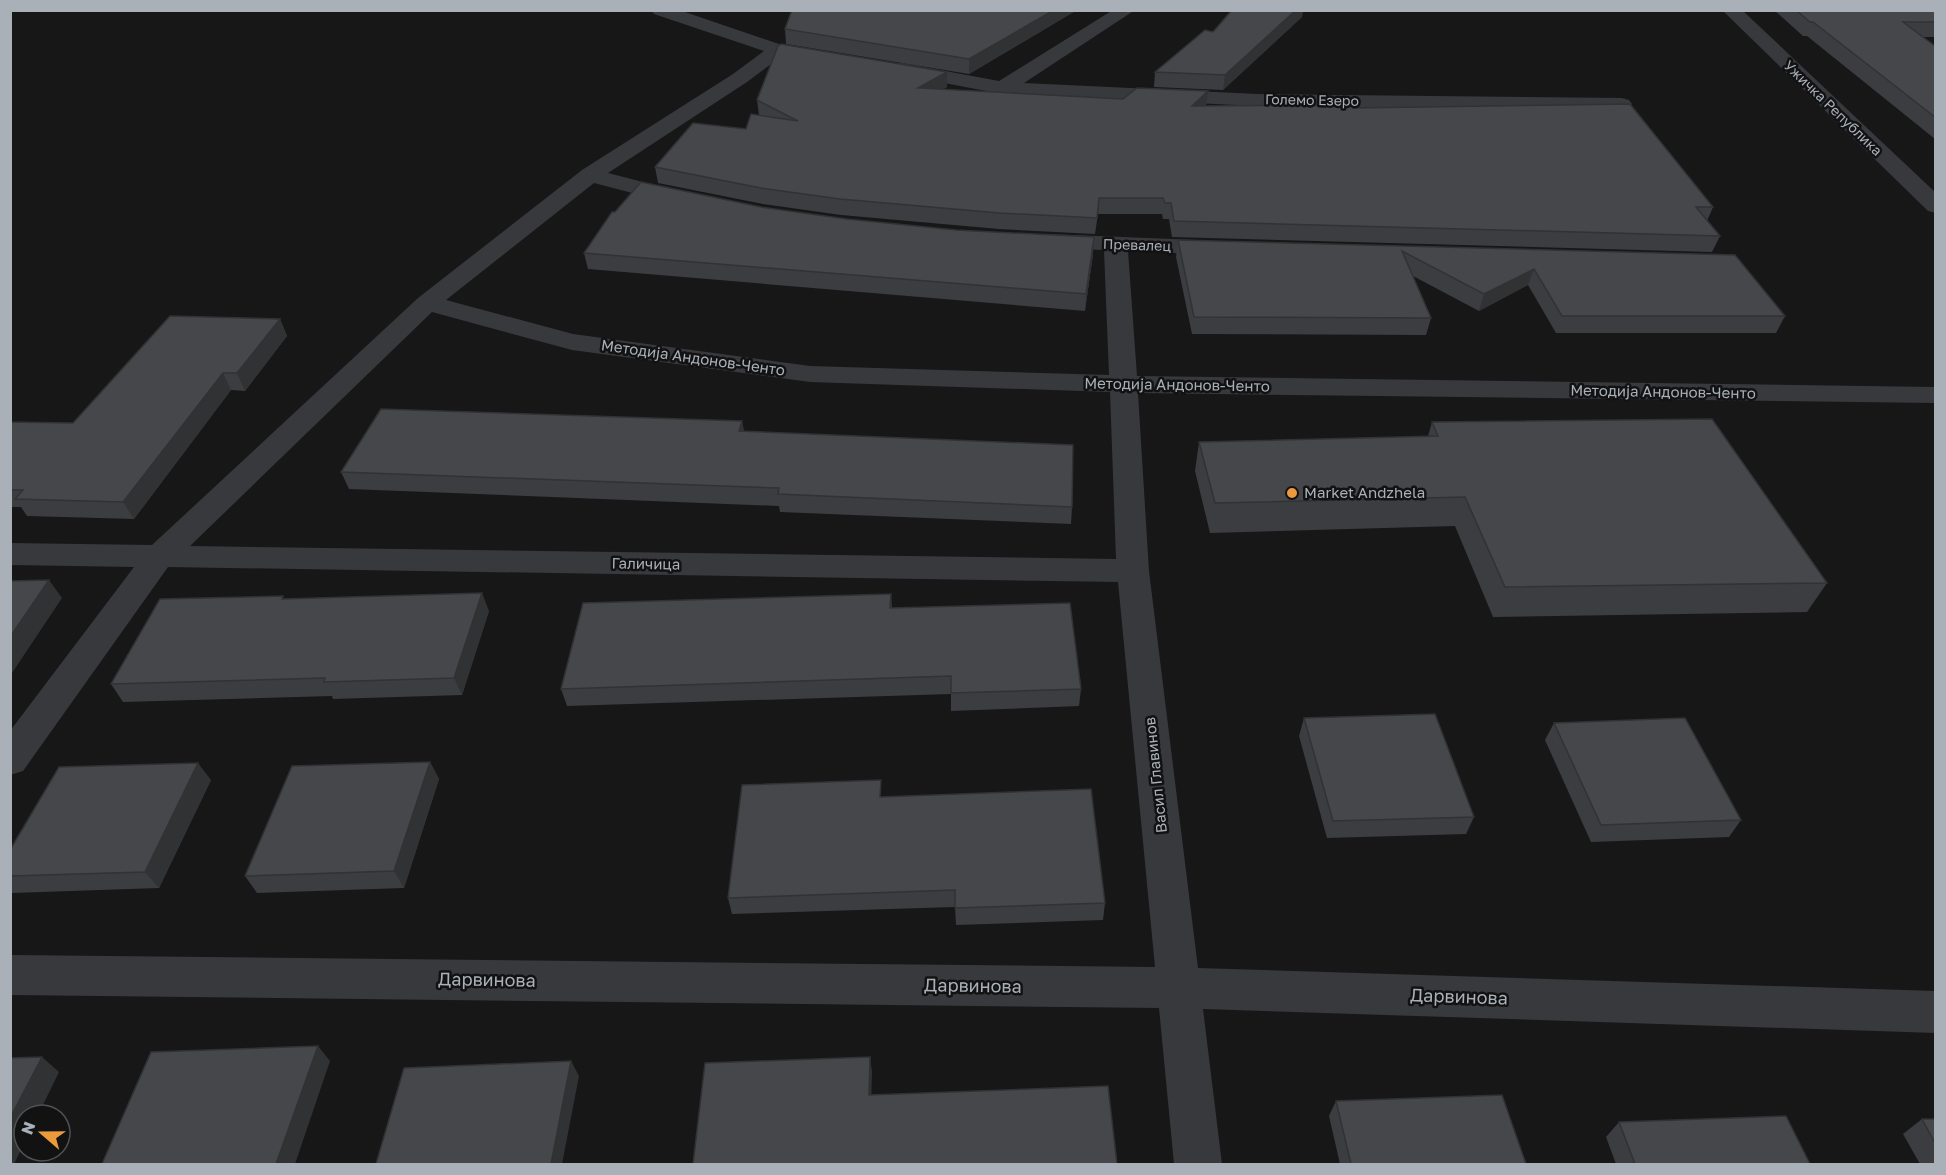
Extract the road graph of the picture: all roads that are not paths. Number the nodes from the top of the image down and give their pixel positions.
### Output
1 (660, 10) edge
2 (1126, 10) edge
3 (1731, 10) edge
4 (778, 50) junction
5 (811, 55) edge
6 (889, 67) edge
7 (1002, 88) junction
8 (1622, 104) edge
9 (590, 175) junction
10 (700, 202) edge
11 (1935, 206) edge
12 (1025, 240) edge
13 (1116, 245) junction
14 (1248, 249) edge
15 (427, 303) junction
16 (1122, 384) junction
17 (1935, 396) edge
18 (10, 554) edge
19 (159, 557) junction
20 (1133, 571) junction
21 (10, 760) edge
22 (10, 975) edge
23 (1180, 988) junction
24 (1935, 1012) edge
25 (1198, 1164) edge

1 - 4 street
2 - 7 street
3 - 11 street, Ужичка Република
4 - 5 street
4 - 9 street
6 - 7 street, Големо Езеро
7 - 8 street, Големо Езеро
9 - 10 street
9 - 15 street
12 - 13 street, Превалец
13 - 14 street, Превалец
13 - 16 street, Васил Главинов
15 - 16 street, Методија Андонов-Ченто
15 - 19 street
16 - 17 street, Методија Андонов-Ченто
16 - 20 street, Васил Главинов
18 - 19 street, Галичица
19 - 20 street, Галичица
19 - 21 street
20 - 23 street, Васил Главинов
22 - 23 street, Дарвинова
23 - 24 street, Дарвинова
23 - 25 street, Васил Главинов

